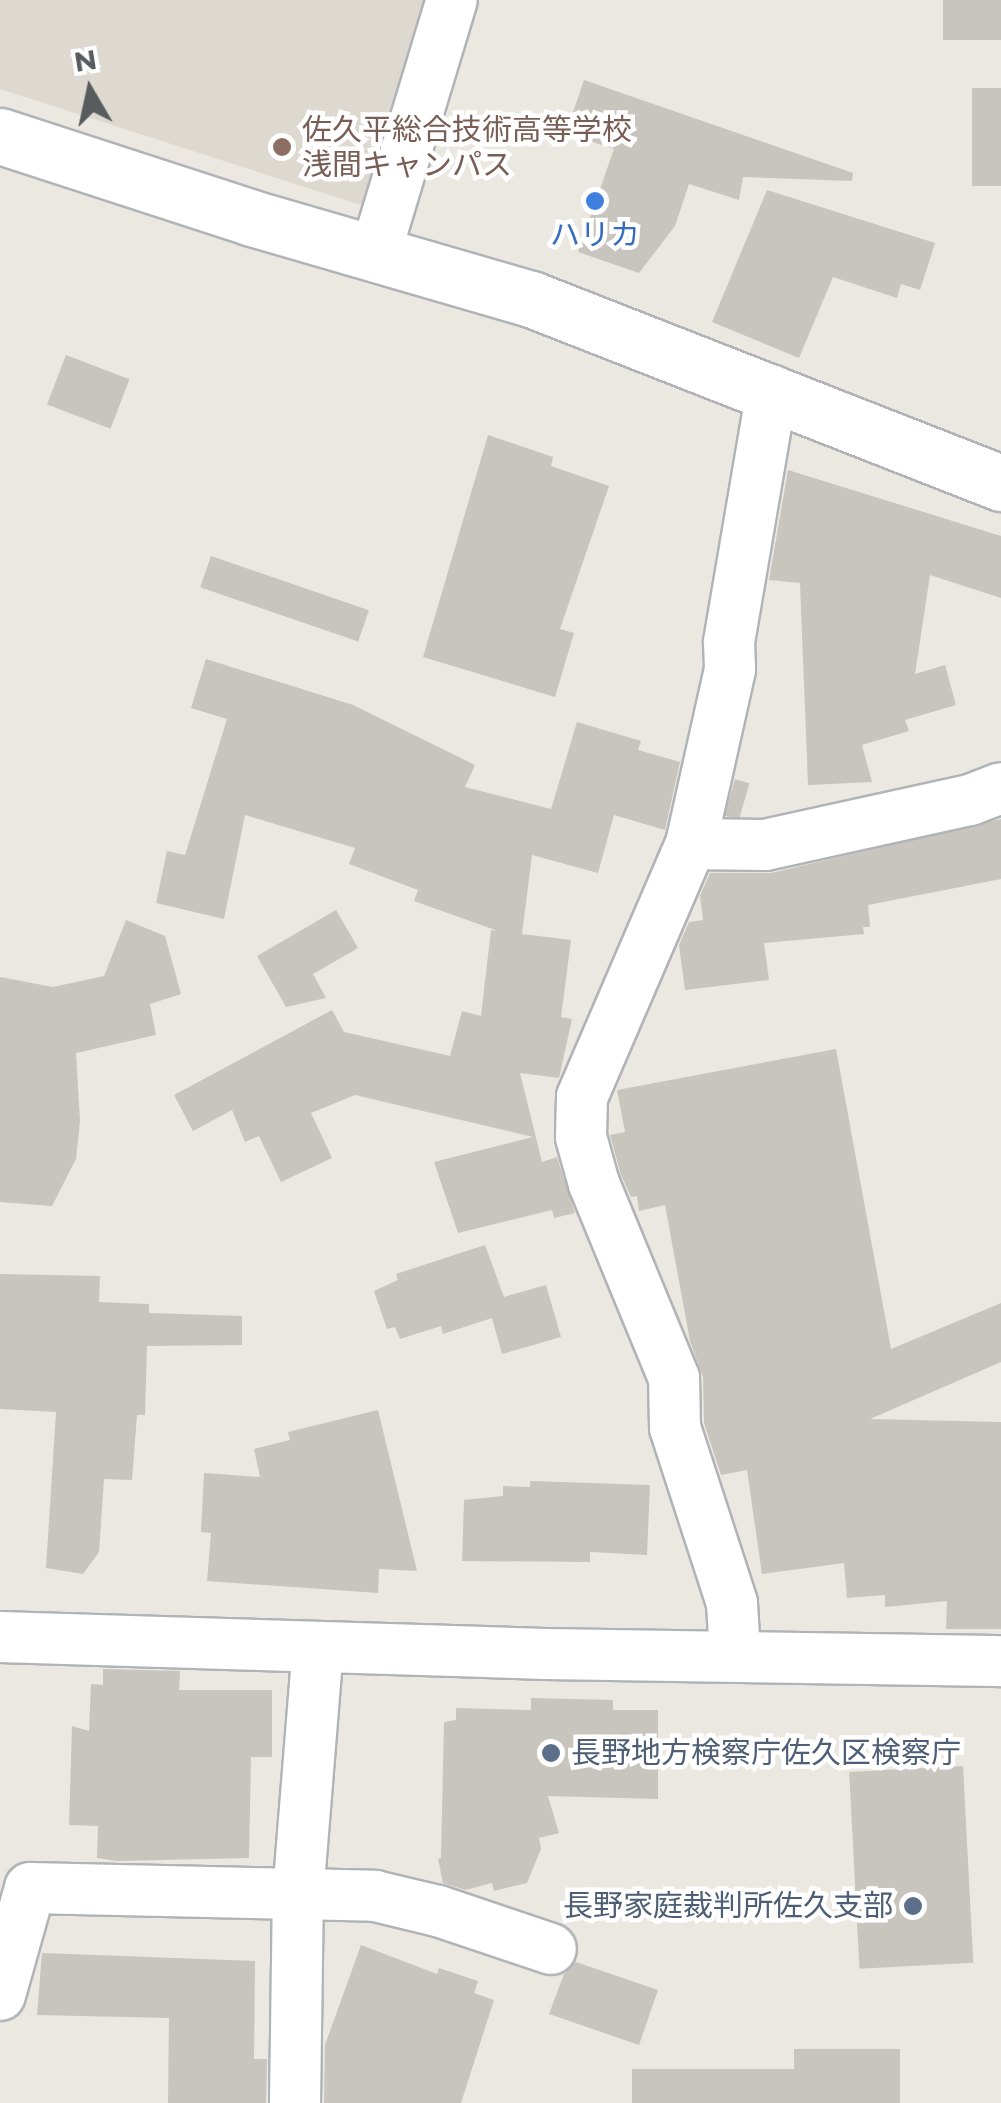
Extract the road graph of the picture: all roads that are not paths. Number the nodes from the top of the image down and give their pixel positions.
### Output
1 (452, 0) edge
2 (0, 136) edge
3 (376, 250) junction
4 (772, 390) junction
5 (1001, 484) edge
6 (1001, 788) edge
7 (691, 844) junction
8 (0, 1637) edge
9 (318, 1648) junction
10 (735, 1654) junction
11 (1001, 1662) edge
12 (298, 1895) junction
13 (552, 1949) dead end
14 (0, 1995) edge
15 (295, 2103) edge

1 - 3 street
2 - 3 street
3 - 4 street
4 - 5 street
4 - 7 street
6 - 7 street
7 - 10 street
8 - 9 street
9 - 10 street
9 - 12 street
10 - 11 street
12 - 13 street
12 - 14 street
12 - 15 street

